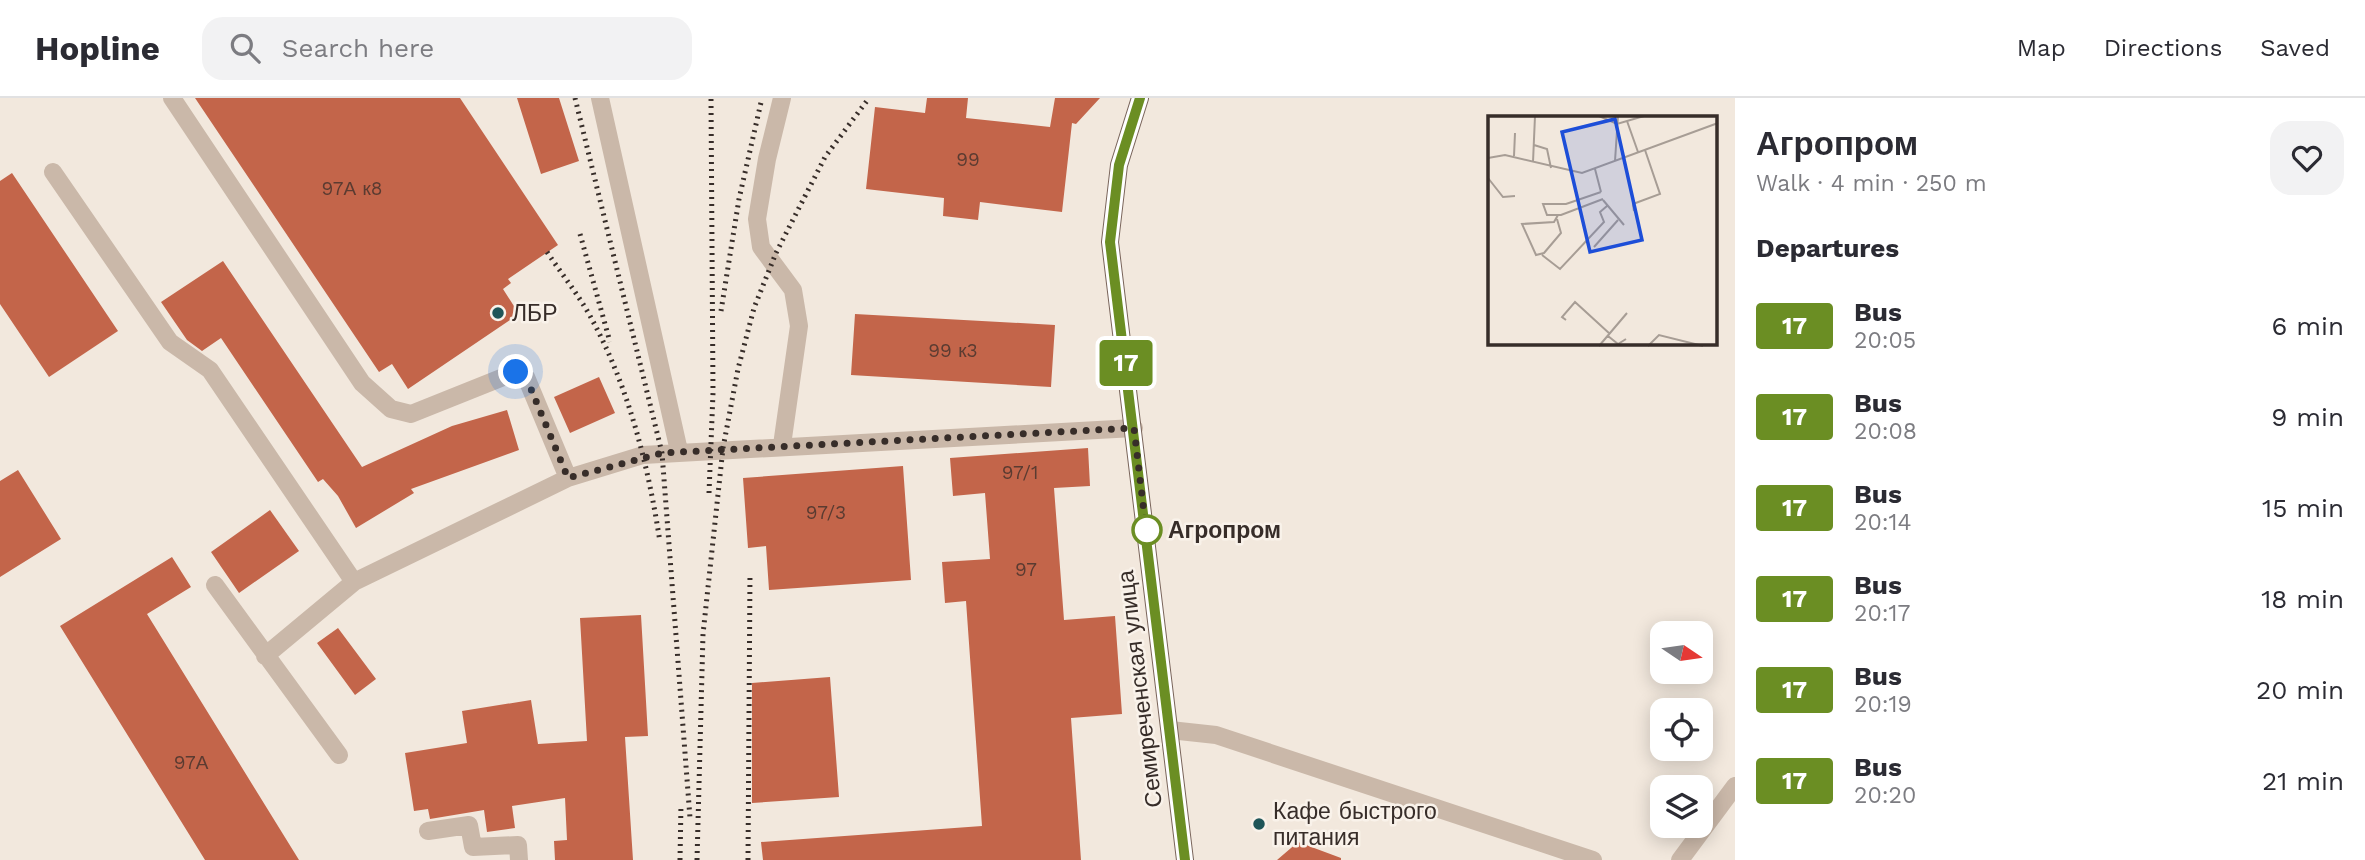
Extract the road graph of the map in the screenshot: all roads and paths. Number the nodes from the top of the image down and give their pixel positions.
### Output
1 (172, 98) edge
2 (600, 98) edge
3 (782, 98) edge
4 (1140, 98) edge
5 (53, 172) dead end
6 (1134, 428) junction
7 (782, 445) junction
8 (679, 452) junction
9 (568, 478) junction
10 (354, 582) junction
11 (215, 585) dead end
12 (265, 656) junction
13 (1170, 730) junction
14 (339, 755) dead end
15 (1735, 786) edge
16 (428, 831) dead end
17 (519, 860) edge
18 (1185, 860) edge
19 (1593, 860) edge
20 (1681, 860) edge

1 - 9 street
2 - 8 street
3 - 7 street
4 - 6 main road, Семиреченская улица
5 - 10 street
6 - 7 street
6 - 13 main road, Семиреченская улица
7 - 8 street
8 - 9 street
9 - 10 street
10 - 12 street
11 - 12 street
12 - 14 street
13 - 18 main road, Семиреченская улица
13 - 19 street
15 - 20 street
16 - 17 street

